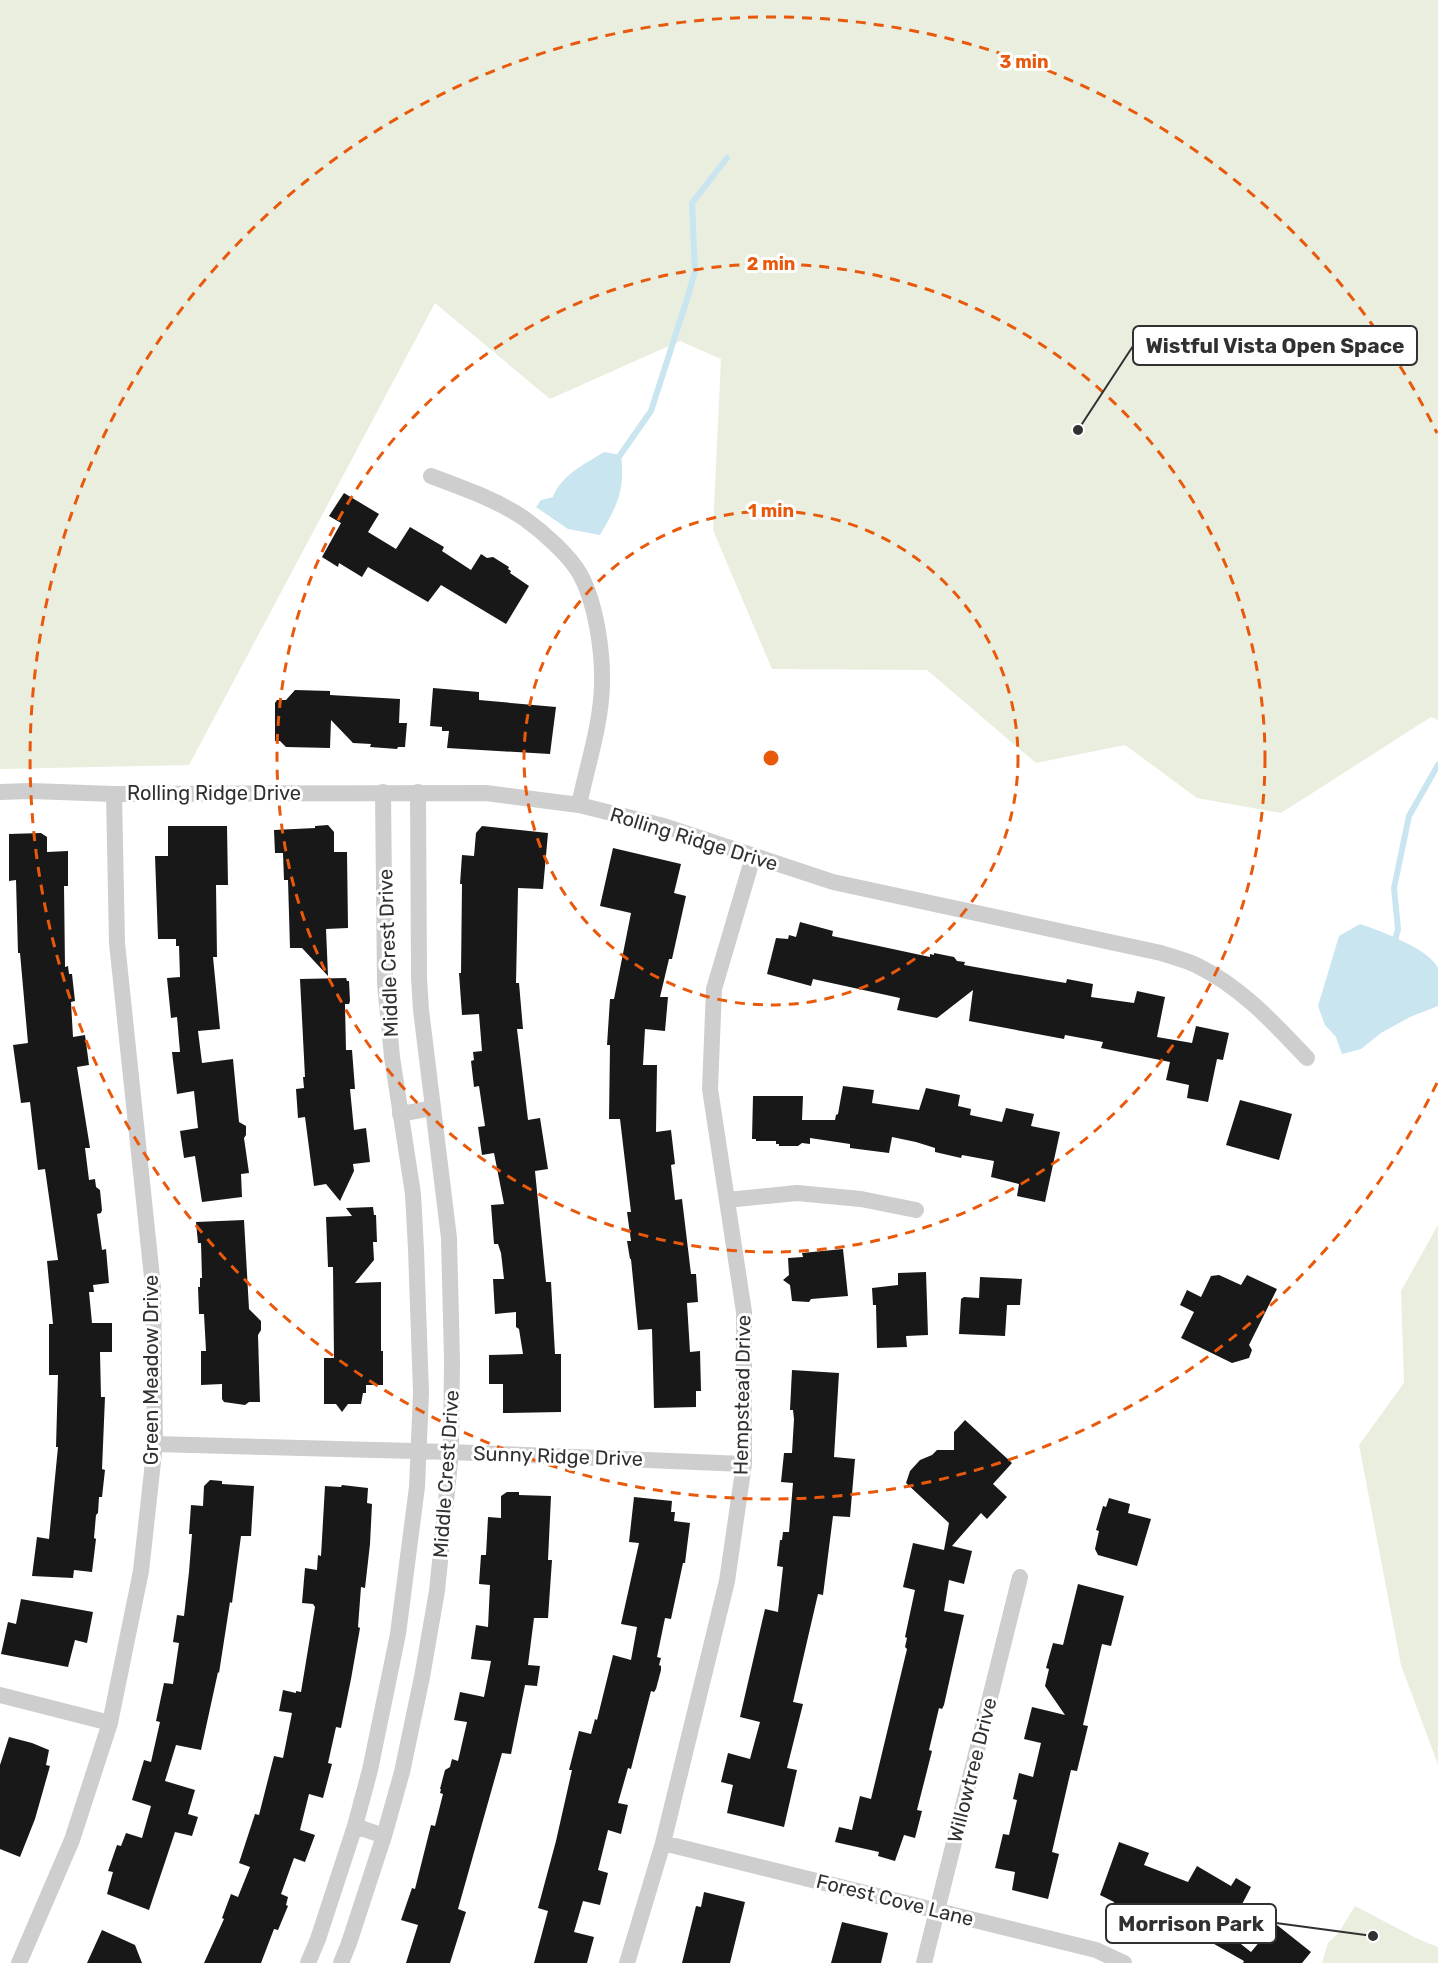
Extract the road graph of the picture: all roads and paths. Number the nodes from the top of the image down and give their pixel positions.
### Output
1 (430, 476) dead end
2 (0, 792) edge
3 (383, 792) junction
4 (418, 792) junction
5 (114, 794) junction
6 (579, 805) junction
7 (753, 856) junction
8 (1307, 1058) dead end
9 (432, 1108) junction
10 (400, 1114) junction
11 (728, 1200) junction
12 (916, 1210) dead end
13 (155, 1443) junction
14 (419, 1451) junction
15 (451, 1452) junction
16 (744, 1464) junction
17 (1020, 1577) dead end
18 (0, 1695) edge
19 (110, 1723) junction
20 (355, 1826) junction
21 (384, 1836) junction
22 (663, 1844) junction
23 (937, 1911) junction
24 (19, 1963) edge
25 (308, 1963) edge
26 (341, 1963) edge
27 (627, 1963) edge
28 (924, 1963) edge
29 (1124, 1963) edge

1 - 6 street
2 - 5 street, Rolling Ridge Drive
3 - 4 street, Rolling Ridge Drive
3 - 5 street, Rolling Ridge Drive
3 - 10 street, Middle Crest Drive
4 - 6 street, Rolling Ridge Drive
4 - 9 street, Middle Crest Drive
5 - 13 street, Green Meadow Drive
6 - 7 street, Rolling Ridge Drive
7 - 8 street, Rolling Ridge Drive
7 - 11 street, Hempstead Drive
9 - 10 street
9 - 15 street, Middle Crest Drive
10 - 14 street, Middle Crest Drive
11 - 12 street
11 - 16 street, Hempstead Drive
13 - 14 street, Sunny Ridge Drive
13 - 19 street, Green Meadow Drive
14 - 15 street, Sunny Ridge Drive
14 - 20 street, Middle Crest Drive
15 - 16 street, Sunny Ridge Drive
15 - 21 street, Middle Crest Drive
16 - 22 street, Hempstead Drive
17 - 23 street, Willowtree Drive
18 - 19 street
19 - 24 street, Green Meadow Drive
20 - 21 street
20 - 25 street, Middle Crest Drive
21 - 26 street, Middle Crest Drive
22 - 23 street, Forest Cove Lane
22 - 27 street, Hempstead Drive
23 - 28 street, Willowtree Drive
23 - 29 street, Forest Cove Lane

